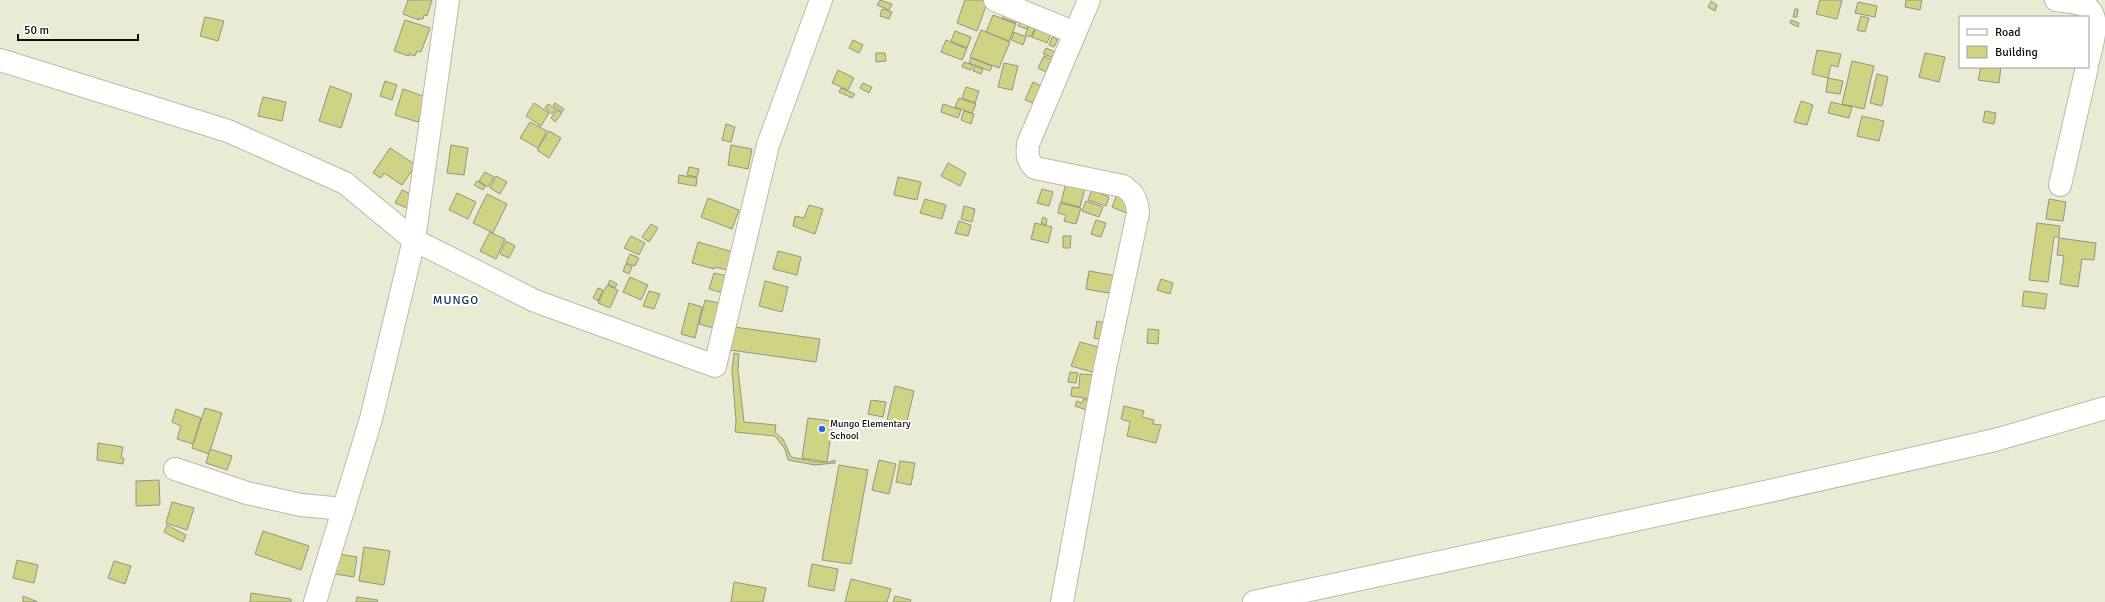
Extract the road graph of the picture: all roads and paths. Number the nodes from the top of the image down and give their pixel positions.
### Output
1 (448, 0) edge
2 (821, 0) edge
3 (995, 0) edge
4 (1089, 0) edge
5 (2056, 0) edge
6 (1075, 33) junction
7 (2089, 56) edge
8 (0, 60) edge
9 (2087, 68) edge
10 (2060, 185) dead end
11 (414, 240) junction
12 (2105, 408) edge
13 (175, 469) dead end
14 (344, 509) junction
15 (315, 602) edge
16 (1062, 602) edge
17 (1254, 602) edge

1 - 11 street
2 - 11 street
3 - 6 street
4 - 6 street
5 - 7 street
6 - 16 street
8 - 11 street
9 - 10 street
11 - 14 street
12 - 17 street
13 - 14 street
14 - 15 street

